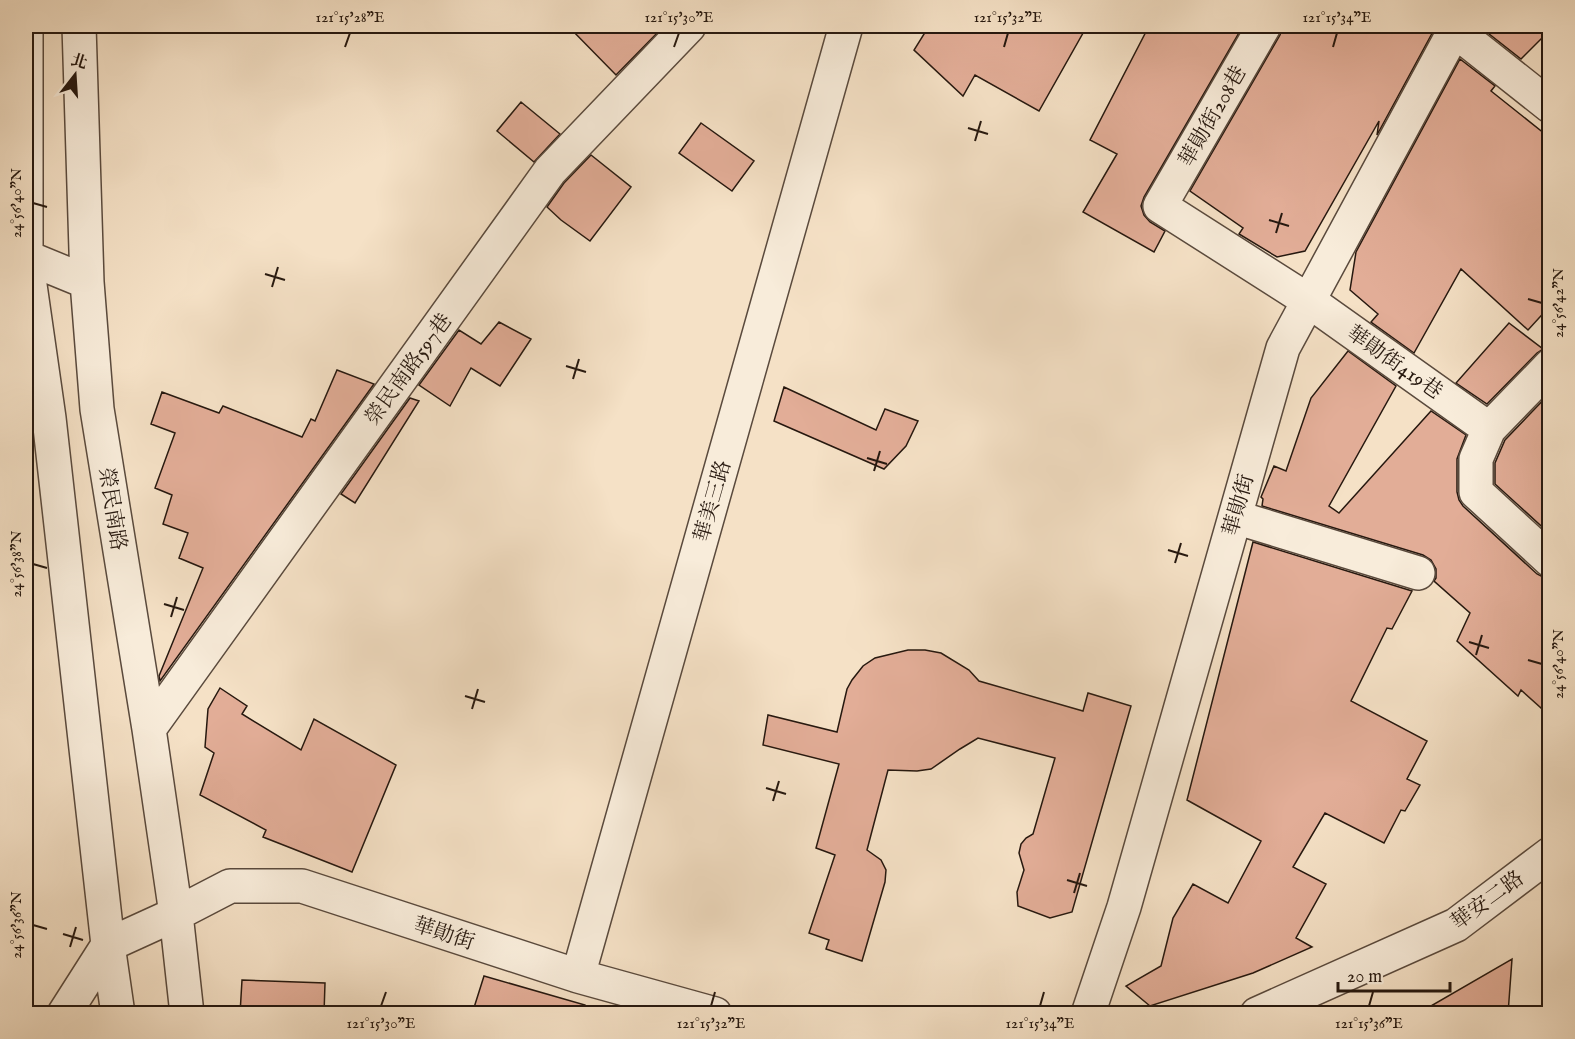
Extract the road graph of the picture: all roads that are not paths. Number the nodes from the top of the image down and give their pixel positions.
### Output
1 (26, 26) edge
2 (79, 26) edge
3 (689, 26) edge
4 (846, 26) edge
5 (1264, 26) edge
6 (1456, 28) edge
7 (1550, 106) edge
8 (1160, 206) joint
9 (26, 257) edge
10 (87, 282) junction
11 (1309, 301) junction
12 (1550, 366) edge
13 (1489, 429) junction
14 (1235, 517) junction
15 (1550, 560) edge
16 (1418, 573) dead end
17 (149, 729) junction
18 (1550, 854) edge
19 (176, 914) junction
20 (108, 945) junction
21 (578, 976) junction
22 (64, 1014) edge
23 (118, 1014) edge
24 (187, 1014) edge
25 (715, 1014) edge
26 (1088, 1014) edge
27 (1257, 1014) edge

1 - 9 street
2 - 10 street, 榮民南路
3 - 17 street, 榮民南路597巷
4 - 21 street, 華美三路
5 - 8 street, 華勛街208巷
6 - 7 street
6 - 11 street, 華勛街
8 - 11 street, 華勛街419巷
9 - 10 street
9 - 20 street
10 - 17 street, 榮民南路
11 - 13 street, 華勛街419巷
11 - 14 street, 華勛街
12 - 13 street
13 - 15 street
14 - 16 street
14 - 26 street, 華勛街
17 - 19 street, 榮民南路
18 - 27 street, 華安二路
19 - 20 street
19 - 21 street, 華勛街
19 - 24 street, 榮民南路
20 - 22 street
20 - 23 street
21 - 25 street, 華勛街

